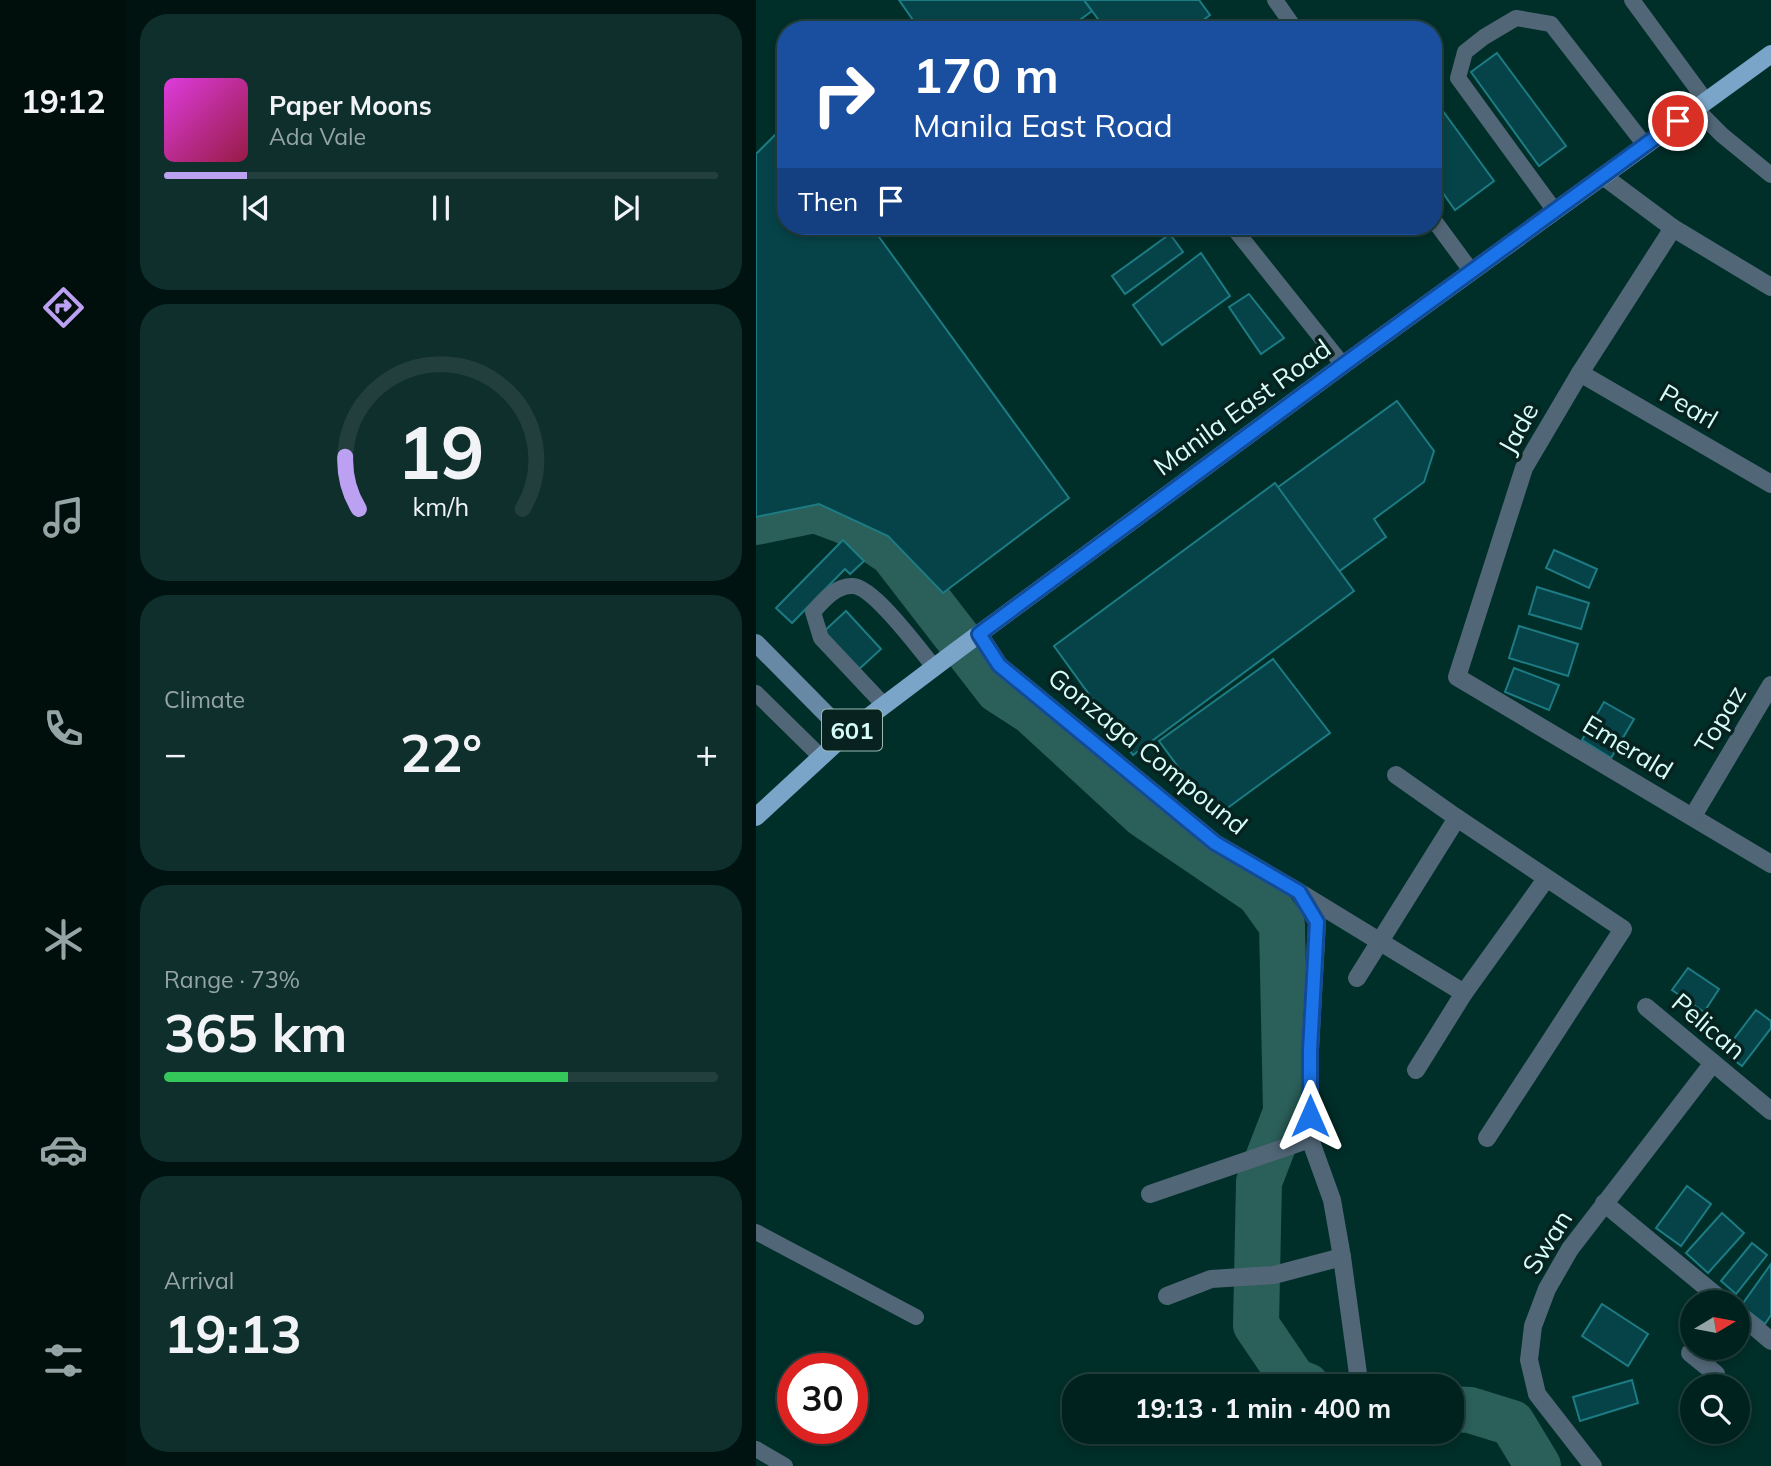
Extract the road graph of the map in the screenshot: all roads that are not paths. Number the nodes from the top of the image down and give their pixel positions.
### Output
1 (1275, 0) edge
2 (1632, 0) edge
3 (1290, 21) edge
4 (1771, 54) edge
5 (1701, 105) junction
6 (1645, 145) junction
7 (1771, 175) edge
8 (1602, 176) junction
9 (1555, 211) junction
10 (1673, 228) junction
11 (1442, 231) edge
12 (1239, 235) edge
13 (1472, 272) junction
14 (1771, 287) edge
15 (1343, 365) junction
16 (1580, 373) junction
17 (1771, 484) edge
18 (976, 636) junction
19 (756, 643) edge
20 (934, 667) junction
21 (1457, 677) joint
22 (1771, 685) edge
23 (756, 693) edge
24 (884, 705) junction
25 (846, 734) junction
26 (821, 757) junction
27 (1396, 775) dead end
28 (1693, 816) junction
29 (756, 817) edge
30 (1457, 818) junction
31 (1771, 864) edge
32 (1546, 879) junction
33 (1299, 892) junction
34 (1379, 941) junction
35 (1357, 978) dead end
36 (1464, 993) junction
37 (1646, 1007) dead end
38 (1713, 1063) junction
39 (1416, 1070) dead end
40 (1771, 1111) edge
41 (1488, 1138) dead end
42 (1310, 1139) junction
43 (1150, 1194) dead end
44 (1604, 1203) junction
45 (756, 1232) edge
46 (1342, 1257) junction
47 (1709, 1290) edge
48 (1167, 1296) dead end
49 (916, 1317) dead end
50 (1750, 1324) edge
51 (1771, 1340) edge
52 (1706, 1360) edge
53 (1703, 1363) dead end
54 (1358, 1374) edge
55 (756, 1449) edge
56 (785, 1466) edge
57 (1593, 1466) edge

1 - 3 lane
2 - 5 lane
4 - 5 main road, Manila East Road / 601
5 - 6 main road, Manila East Road / 601
5 - 7 lane
6 - 8 main road, Manila East Road / 601
6 - 9 lane
8 - 9 main road, Manila East Road / 601
8 - 10 street
9 - 13 main road, Manila East Road / 601
10 - 14 street
10 - 16 street, Jade
11 - 13 lane
12 - 15 lane
13 - 15 main road, Manila East Road / 601
15 - 18 main road, Manila East Road / 601
16 - 17 street, Pearl
16 - 21 street, Jade
18 - 20 main road, Manila East Road / 601
18 - 33 street, Gonzaga Compound
19 - 25 main road
20 - 24 main road, Manila East Road / 601
20 - 24 lane
21 - 28 street, Emerald
22 - 28 street, Topaz
23 - 26 lane
24 - 25 main road, Manila East Road / 601
25 - 26 main road, Manila East Road / 601
26 - 29 main road, Manila East Road / 601
27 - 30 street
28 - 31 street, Emerald
30 - 32 street
30 - 34 street
32 - 36 street
32 - 41 street
33 - 34 street
33 - 42 street, Gonzaga Compound
34 - 35 street
34 - 36 street
36 - 39 street
37 - 38 street, Pelican
38 - 40 street, Pelican
38 - 44 street, Swan
42 - 43 street
42 - 46 street, Gonzaga Compound
44 - 47 street
44 - 57 street, Swan
45 - 49 lane
46 - 48 street
46 - 54 street, Gonzaga Compound
50 - 51 street
52 - 53 street
55 - 56 lane

